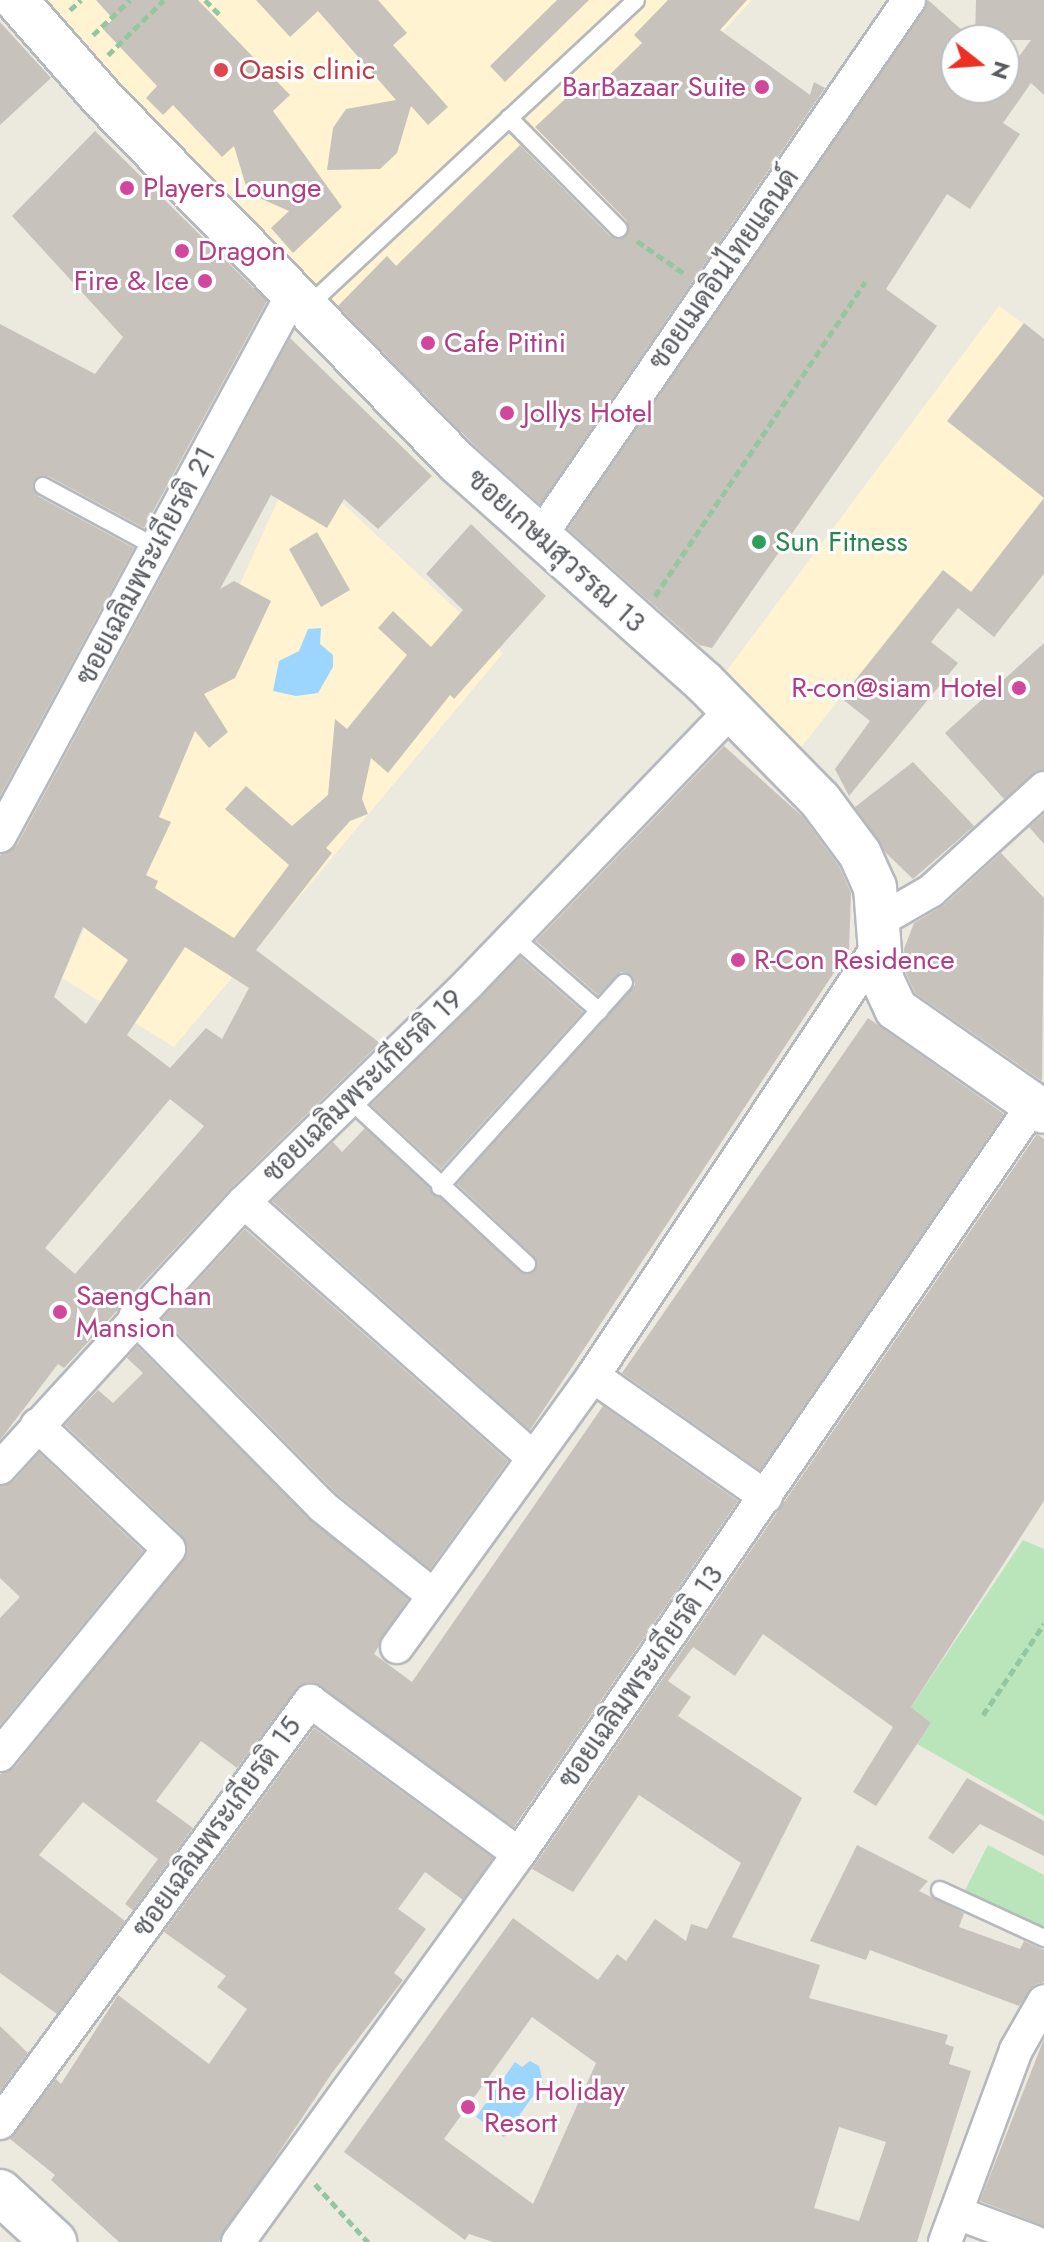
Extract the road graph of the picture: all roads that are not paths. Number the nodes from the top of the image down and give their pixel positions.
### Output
1 (16, 0) edge
2 (636, 0) edge
3 (909, 0) edge
4 (509, 118) junction
5 (619, 229) road end
6 (298, 302) junction
7 (43, 486) dead end
8 (539, 538) junction
9 (156, 547) junction
10 (732, 710) junction
11 (1044, 788) edge
12 (0, 836) edge
13 (881, 931) junction
14 (514, 937) junction
15 (624, 983) dead end
16 (599, 1011) junction
17 (351, 1101) junction
18 (1039, 1108) edge
19 (440, 1187) junction
20 (244, 1202) junction
21 (527, 1264) dead end
22 (135, 1317) junction
23 (593, 1376) junction
24 (37, 1425) junction
25 (533, 1458) junction
26 (0, 1468) edge
27 (766, 1497) junction
28 (433, 1595) junction
29 (397, 1647) dead end
30 (0, 1755) edge
31 (519, 1854) junction
32 (940, 1890) dead end
33 (1044, 1938) edge
34 (1044, 2001) edge
35 (0, 2123) edge
36 (0, 2192) edge
37 (951, 2227) edge
38 (54, 2242) edge
39 (238, 2242) edge
40 (1035, 2242) edge

1 - 6 street, ซอยเกษมสุวรรณ 13
2 - 4 lane
3 - 8 street, ซอยเมดอินไทยแลนด์
4 - 5 lane
4 - 6 lane
6 - 8 street, ซอยเกษมสุวรรณ 13
6 - 9 street, ซอยเฉลิมพระเกียรติ 21
7 - 9 lane
8 - 10 street, ซอยเกษมสุวรรณ 13
9 - 12 street, ซอยเฉลิมพระเกียรติ 21
10 - 13 street, ซอยเกษมสุวรรณ 13
10 - 14 street, ซอยเฉลิมพระเกียรติ 19
11 - 13 street
13 - 18 street, ซอยเกษมสุวรรณ 13
13 - 23 street
14 - 16 lane
14 - 17 street, ซอยเฉลิมพระเกียรติ 19
15 - 16 lane
16 - 19 lane
17 - 19 lane
17 - 20 street, ซอยเฉลิมพระเกียรติ 19
18 - 27 street, ซอยเฉลิมพระเกียรติ 13
19 - 21 lane
20 - 22 street, ซอยเฉลิมพระเกียรติ 19
20 - 25 street
22 - 24 street, ซอยเฉลิมพระเกียรติ 19
22 - 28 street
23 - 25 street
23 - 27 street
24 - 26 street, ซอยเฉลิมพระเกียรติ 19
24 - 30 street
25 - 28 street
27 - 31 street, ซอยเฉลิมพระเกียรติ 13
28 - 29 street
31 - 35 street, ซอยเฉลิมพระเกียรติ 15
31 - 39 street, ซอยเฉลิมพระเกียรติ 13
32 - 33 lane
34 - 37 street
36 - 38 main road
37 - 40 street

